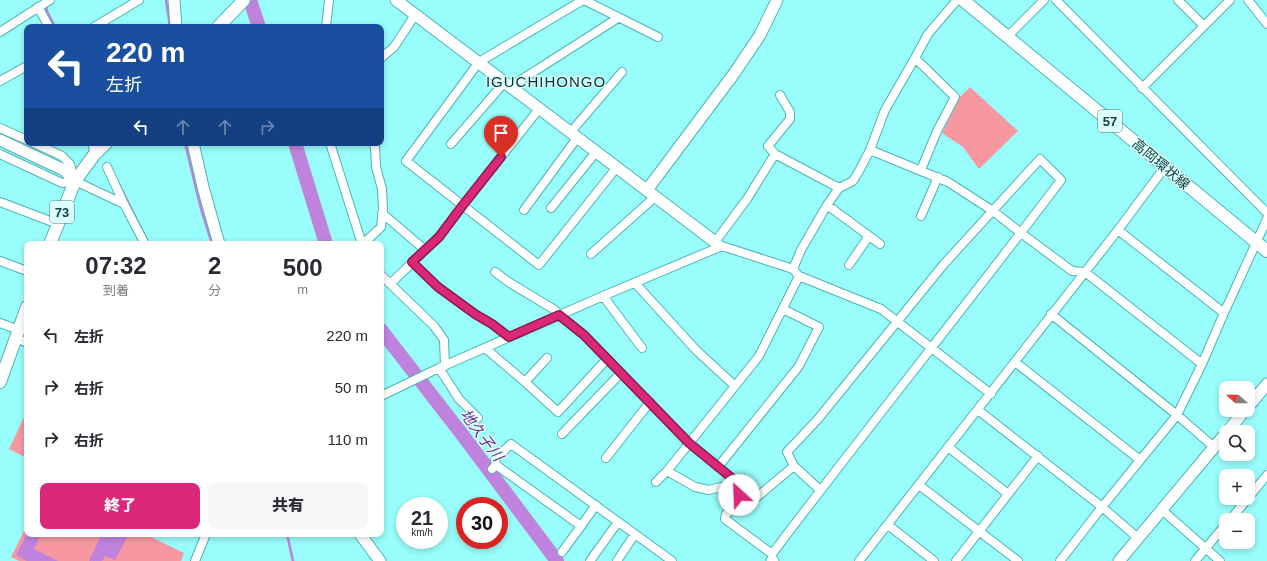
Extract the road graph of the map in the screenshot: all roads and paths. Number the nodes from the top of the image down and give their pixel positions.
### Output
1 (50, 0) edge
2 (139, 0) edge
3 (174, 0) edge
4 (244, 0) edge
5 (329, 0) edge
6 (396, 0) edge
7 (584, 0) edge
8 (777, 0) edge
9 (957, 0) edge
10 (963, 0) edge
11 (1044, 0) edge
12 (1056, 0) edge
13 (1178, 0) edge
14 (1230, 0) edge
15 (1248, 0) edge
16 (38, 7) junction
17 (415, 15) junction
18 (618, 18) junction
19 (47, 24) edge
20 (102, 24) edge
21 (176, 24) edge
22 (221, 24) edge
23 (326, 24) edge
24 (1267, 24) edge
25 (1204, 26) junction
26 (0, 32) edge
27 (658, 37) dead end
28 (1007, 37) junction
29 (384, 55) edge
30 (916, 58) junction
31 (479, 62) junction
32 (24, 68) edge
33 (622, 72) dead end
34 (0, 81) edge
35 (507, 85) junction
36 (1142, 88) junction
37 (780, 95) dead end
38 (540, 110) junction
39 (0, 128) edge
40 (574, 135) junction
41 (24, 139) edge
42 (0, 140) edge
43 (451, 144) dead end
44 (40, 146) edge
45 (194, 146) edge
46 (331, 146) edge
47 (374, 146) edge
48 (94, 149) edge
49 (870, 150) junction
50 (596, 152) junction
51 (0, 154) edge
52 (775, 154) junction
53 (107, 167) dead end
54 (617, 167) junction
55 (1165, 167) junction
56 (921, 170) junction
57 (938, 177) junction
58 (75, 181) junction
59 (839, 188) junction
60 (652, 193) junction
61 (0, 202) edge
62 (124, 204) junction
63 (463, 205) junction
64 (827, 205) junction
65 (551, 208) dead end
66 (524, 210) dead end
67 (993, 211) junction
68 (382, 213) junction
69 (1267, 213) edge
70 (922, 216) dead end
71 (1267, 219) edge
72 (50, 221) dead end
73 (1118, 230) junction
74 (1021, 233) junction
75 (869, 236) junction
76 (51, 241) edge
77 (143, 241) edge
78 (218, 241) edge
79 (362, 241) edge
80 (366, 241) edge
81 (1257, 243) junction
82 (718, 244) junction
83 (880, 244) dead end
84 (425, 250) junction
85 (1267, 251) edge
86 (592, 254) dead end
87 (0, 261) edge
88 (412, 262) junction
89 (848, 265) dead end
90 (793, 269) junction
91 (24, 270) edge
92 (494, 272) dead end
93 (1085, 272) junction
94 (799, 276) junction
95 (384, 278) edge
96 (635, 283) junction
97 (390, 284) junction
98 (603, 296) junction
99 (783, 309) junction
100 (1224, 313) junction
101 (1051, 314) junction
102 (559, 315) junction
103 (24, 322) edge
104 (896, 322) junction
105 (0, 323) edge
106 (21, 337) edge
107 (509, 337) junction
108 (485, 348) junction
109 (642, 348) dead end
110 (931, 348) junction
111 (547, 358) dead end
112 (608, 359) junction
113 (1015, 362) junction
114 (1202, 364) junction
115 (442, 367) junction
116 (621, 373) junction
117 (0, 382) edge
118 (525, 382) junction
119 (1267, 384) edge
120 (735, 386) junction
121 (991, 394) junction
122 (384, 395) edge
123 (1255, 399) edge
124 (650, 402) junction
125 (978, 410) junction
126 (1177, 415) junction
127 (1239, 417) edge
128 (478, 418) dead end
129 (1233, 425) edge
130 (562, 434) dead end
131 (1219, 441) edge
132 (689, 443) junction
133 (948, 447) junction
134 (1214, 447) junction
135 (1038, 456) junction
136 (606, 458) dead end
137 (1140, 460) junction
138 (794, 466) junction
139 (718, 467) junction
140 (667, 471) junction
141 (1267, 475) edge
142 (656, 482) dead end
143 (738, 483) junction
144 (919, 485) junction
145 (820, 490) junction
146 (1008, 494) junction
147 (596, 505) junction
148 (741, 506) junction
149 (1102, 507) junction
150 (1162, 510) junction
151 (1236, 513) edge
152 (618, 522) junction
153 (888, 525) junction
154 (581, 526) junction
155 (979, 531) junction
156 (1219, 533) edge
157 (636, 534) junction
158 (205, 537) edge
159 (362, 537) edge
160 (1138, 538) junction
161 (1206, 549) junction
162 (562, 552) dead end
163 (772, 559) edge
164 (195, 561) edge
165 (380, 561) edge
166 (590, 561) edge
167 (617, 561) edge
168 (672, 561) edge
169 (860, 561) edge
170 (934, 561) edge
171 (956, 561) edge
172 (1018, 561) edge
173 (1060, 561) edge
174 (1119, 561) edge
175 (1195, 561) edge
176 (1220, 561) edge

1 - 16 street
2 - 20 street
3 - 21 street
4 - 22 main road
5 - 23 street
6 - 17 street
7 - 18 street
7 - 31 street
8 - 60 street
9 - 30 street
10 - 28 main road, 高岡環状線 / 57
11 - 28 street
12 - 36 street
13 - 25 street
14 - 25 street
15 - 24 street
16 - 19 street
16 - 26 street
17 - 29 street
17 - 31 street
18 - 27 street
18 - 35 street
25 - 36 street
28 - 55 main road, 高岡環状線 / 57
30 - 49 street
30 - 56 street
31 - 35 street
31 - 63 street
32 - 34 street
33 - 40 street
35 - 38 street
35 - 43 street
36 - 69 street
37 - 52 street
38 - 40 street
38 - 63 street
39 - 41 street
40 - 50 street
40 - 66 street
42 - 58 street
44 - 58 street
45 - 78 street
46 - 79 street
47 - 68 street
48 - 58 main road, 73
49 - 56 street
49 - 59 street
50 - 54 street
50 - 65 street
51 - 58 street
52 - 59 street
52 - 82 street
53 - 62 street
54 - 60 street
54 - 63 street
55 - 73 street
55 - 81 main road, 高岡環状線 / 57
56 - 57 street
57 - 67 street
57 - 70 street
58 - 62 street
58 - 76 main road, 73
59 - 64 street
60 - 82 street
60 - 86 street
61 - 72 street
62 - 77 street
63 - 84 street
64 - 75 street
64 - 90 street
67 - 74 street
67 - 74 street
67 - 104 street
68 - 80 street
68 - 84 street
71 - 81 street
73 - 93 street
73 - 100 street
74 - 93 street
74 - 110 street
75 - 83 street
75 - 89 street
81 - 85 main road, 高岡環状線 / 57
81 - 100 street
82 - 90 street
82 - 96 street
84 - 88 street
87 - 91 street
88 - 97 street
88 - 107 street
90 - 94 street
92 - 102 street
93 - 101 street
93 - 114 street
94 - 99 street
94 - 104 street
95 - 97 street
96 - 98 street
96 - 120 street
97 - 115 street
98 - 102 street
98 - 109 street
99 - 120 street
99 - 139 street
100 - 114 street
101 - 113 street
101 - 126 street
102 - 107 street
102 - 112 street
103 - 106 main road
104 - 110 street
104 - 138 street
105 - 106 street
106 - 117 main road
107 - 108 street
108 - 115 street
108 - 118 street
110 - 121 street
110 - 145 street
111 - 118 street
112 - 116 street
112 - 118 street
113 - 121 street
113 - 137 street
114 - 126 street
115 - 122 street
115 - 128 street
116 - 124 street
116 - 130 street
119 - 123 street
120 - 132 street
121 - 125 street
124 - 132 street
124 - 136 street
125 - 133 street
125 - 135 street
126 - 134 street
126 - 137 street
127 - 129 street
131 - 134 street
132 - 139 street
132 - 140 street
133 - 144 street
133 - 146 street
134 - 150 street
135 - 146 street
135 - 149 street
137 - 149 street
138 - 145 street
138 - 148 street
139 - 143 street
140 - 142 street
140 - 143 street
141 - 151 street
143 - 148 street
144 - 153 street
144 - 155 street
145 - 163 street
146 - 155 street
147 - 152 street
147 - 154 street
147 - 154 street
148 - 163 street
149 - 160 street
149 - 173 street
150 - 160 street
150 - 161 street
152 - 157 street
152 - 166 street
153 - 169 street
153 - 170 street
154 - 162 street
155 - 171 street
155 - 172 street
156 - 161 street
157 - 167 street
157 - 168 street
158 - 164 street
159 - 165 street
160 - 174 street
161 - 175 street
161 - 176 street

